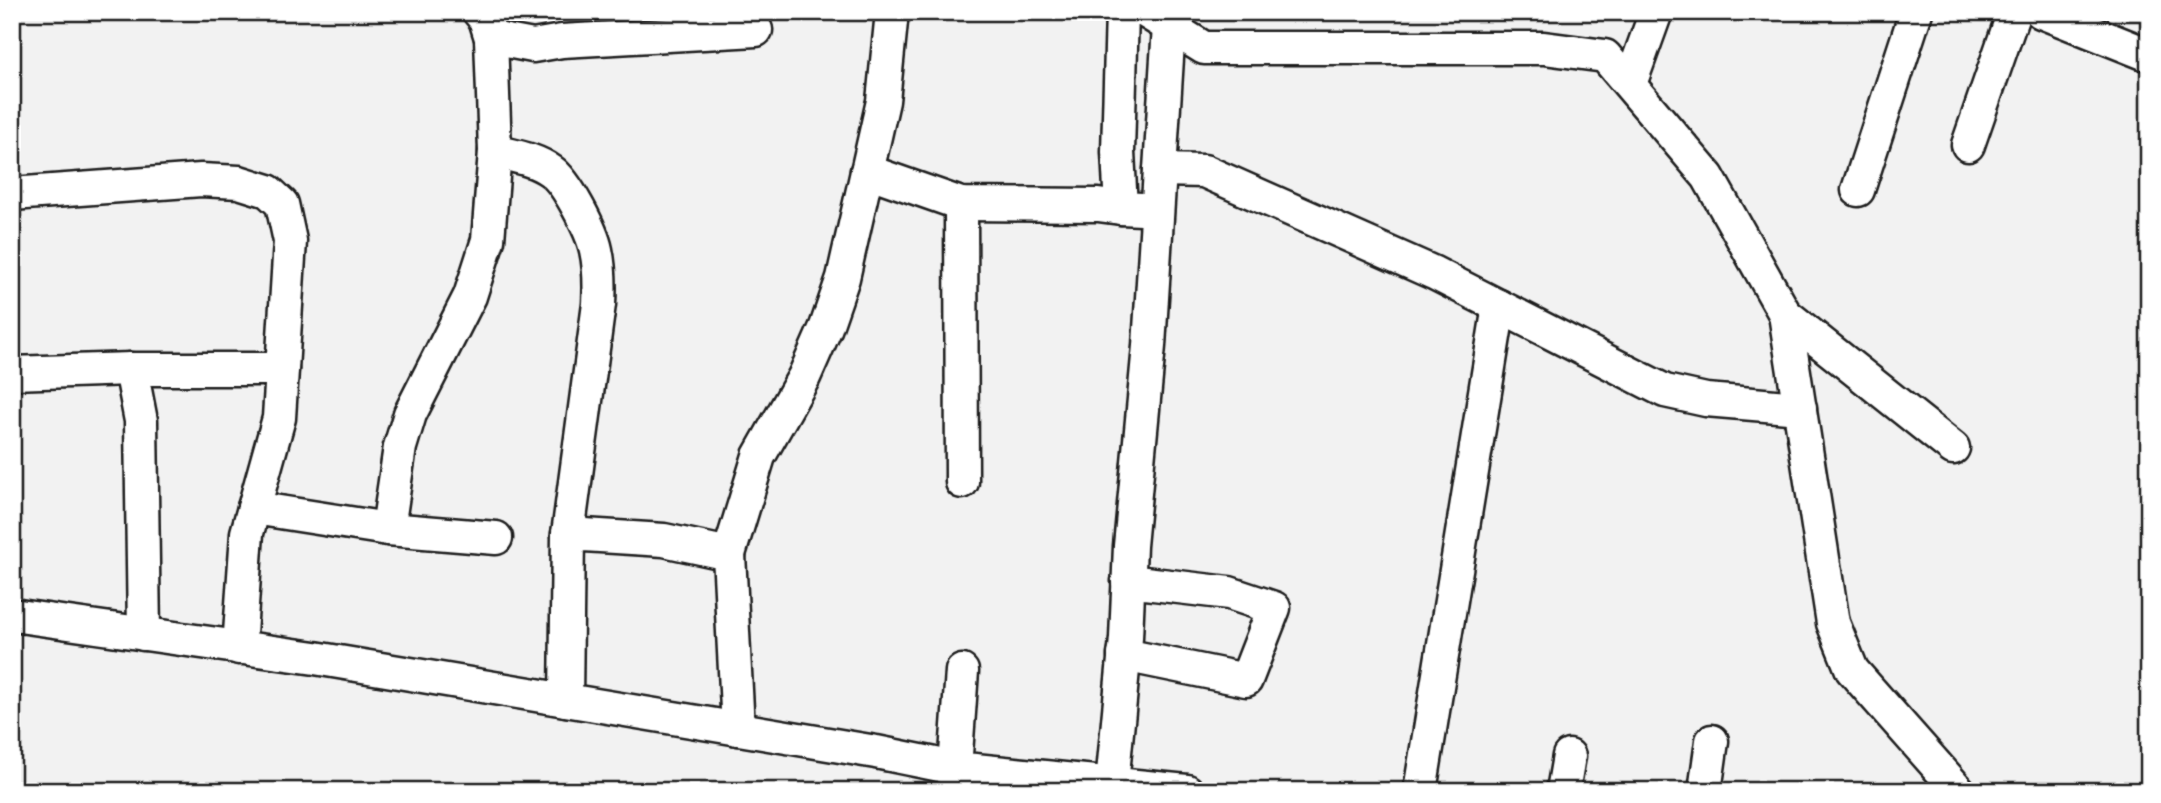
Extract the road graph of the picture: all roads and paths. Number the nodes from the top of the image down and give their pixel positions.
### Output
1 (892, 12) edge
2 (1122, 12) edge
3 (1656, 12) edge
4 (1916, 12) edge
5 (2014, 12) edge
6 (2041, 12) edge
7 (1158, 19) edge
8 (644, 24) edge
9 (485, 25) edge
10 (756, 30) dead end
11 (2149, 55) edge
12 (1630, 85) junction
13 (1968, 145) dead end
14 (495, 151) junction
15 (1160, 170) junction
16 (867, 171) junction
17 (1858, 190) dead end
18 (12, 194) edge
19 (961, 204) junction
20 (1121, 208) junction
21 (1157, 210) junction
22 (1499, 306) junction
23 (1785, 314) junction
24 (131, 369) junction
25 (282, 369) junction
26 (12, 373) edge
27 (1800, 408) junction
28 (1953, 448) dead end
29 (962, 482) dead end
30 (254, 508) junction
31 (388, 529) junction
32 (568, 534) junction
33 (496, 538) dead end
34 (729, 554) junction
35 (1128, 581) junction
36 (12, 615) edge
37 (144, 634) junction
38 (239, 648) junction
39 (1124, 654) junction
40 (962, 671) dead end
41 (566, 700) junction
42 (738, 729) junction
43 (1712, 741) dead end
44 (1569, 756) dead end
45 (955, 780) edge
46 (1112, 783) junction
47 (1187, 791) edge
48 (1420, 791) edge
49 (1563, 791) edge
50 (1705, 791) edge
51 (1959, 791) edge

1 - 16 street
2 - 20 street
3 - 12 street
4 - 17 street
5 - 13 street
6 - 11 street
7 - 12 street
7 - 15 street
8 - 9 street
8 - 10 street
9 - 14 street
12 - 23 street
14 - 31 street
14 - 32 street
15 - 21 street
15 - 22 street
16 - 19 street
16 - 34 street
18 - 25 street
19 - 20 street
19 - 29 street
20 - 21 street
21 - 35 street
22 - 27 street
22 - 48 street
23 - 27 street
23 - 28 street
24 - 25 street
24 - 26 street
24 - 37 street
25 - 30 street
27 - 51 street
30 - 31 street
30 - 38 street
31 - 33 street
32 - 34 street
32 - 41 street
34 - 42 street
35 - 39 street
35 - 39 street
36 - 37 street
37 - 38 street
38 - 41 street
39 - 46 street
40 - 45 street
41 - 42 street
42 - 45 street
43 - 50 street
44 - 49 street
45 - 46 street
46 - 47 street

